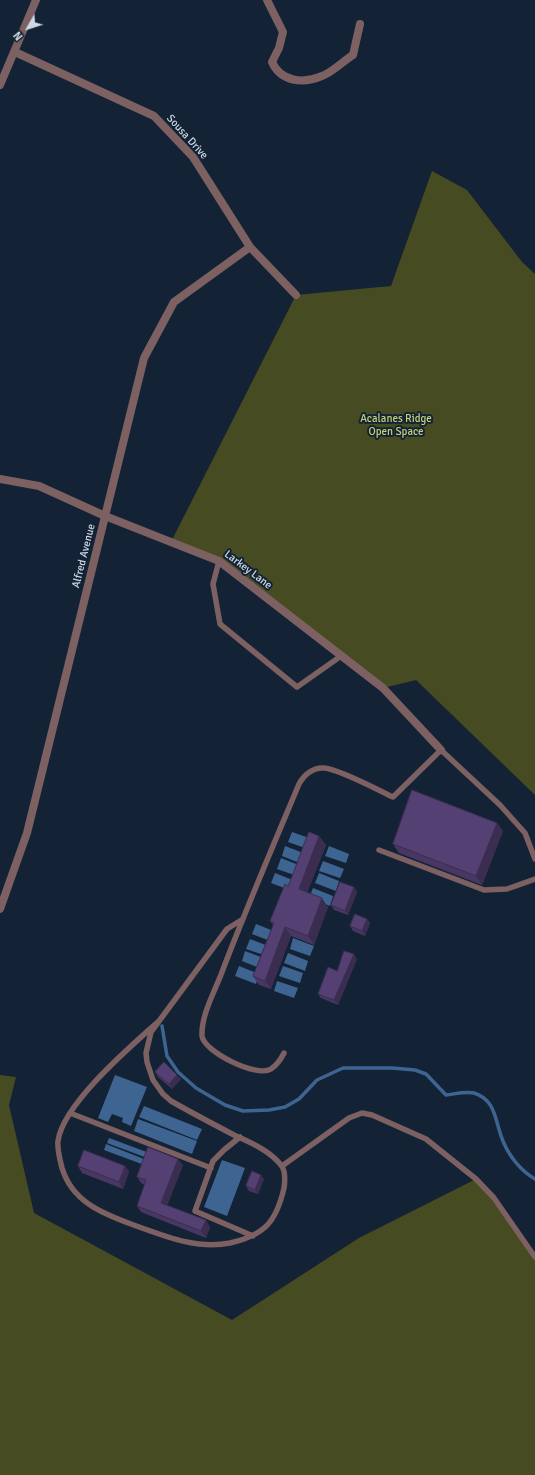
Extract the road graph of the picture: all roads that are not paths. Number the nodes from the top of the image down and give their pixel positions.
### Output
1 (36, 0) edge
2 (267, 0) edge
3 (360, 24) dead end
4 (15, 52) junction
5 (0, 84) edge
6 (250, 247) junction
7 (296, 295) dead end
8 (0, 479) edge
9 (105, 516) junction
10 (219, 561) junction
11 (341, 656) junction
12 (441, 750) junction
13 (379, 850) dead end
14 (535, 859) edge
15 (535, 879) edge
16 (0, 909) edge
17 (243, 919) junction
18 (159, 1021) junction
19 (284, 1053) dead end
20 (70, 1113) junction
21 (240, 1138) junction
22 (282, 1166) junction
23 (211, 1168) junction
24 (253, 1236) junction
25 (535, 1257) edge

1 - 4 street
2 - 3 street
4 - 5 street
4 - 6 street, Sousa Drive
6 - 7 street, Sousa Drive
6 - 9 street, Alfred Avenue
8 - 9 street, Larkey Lane
9 - 10 street, Larkey Lane
9 - 16 street, Alfred Avenue
10 - 11 street, Larkey Lane
10 - 11 lane
11 - 12 street, Larkey Lane
12 - 14 lane
12 - 17 lane
13 - 15 lane
17 - 18 lane
17 - 19 lane
18 - 20 lane
18 - 21 lane
20 - 23 lane
20 - 24 lane
21 - 22 lane
21 - 23 lane
22 - 24 lane
22 - 25 lane
23 - 24 lane

